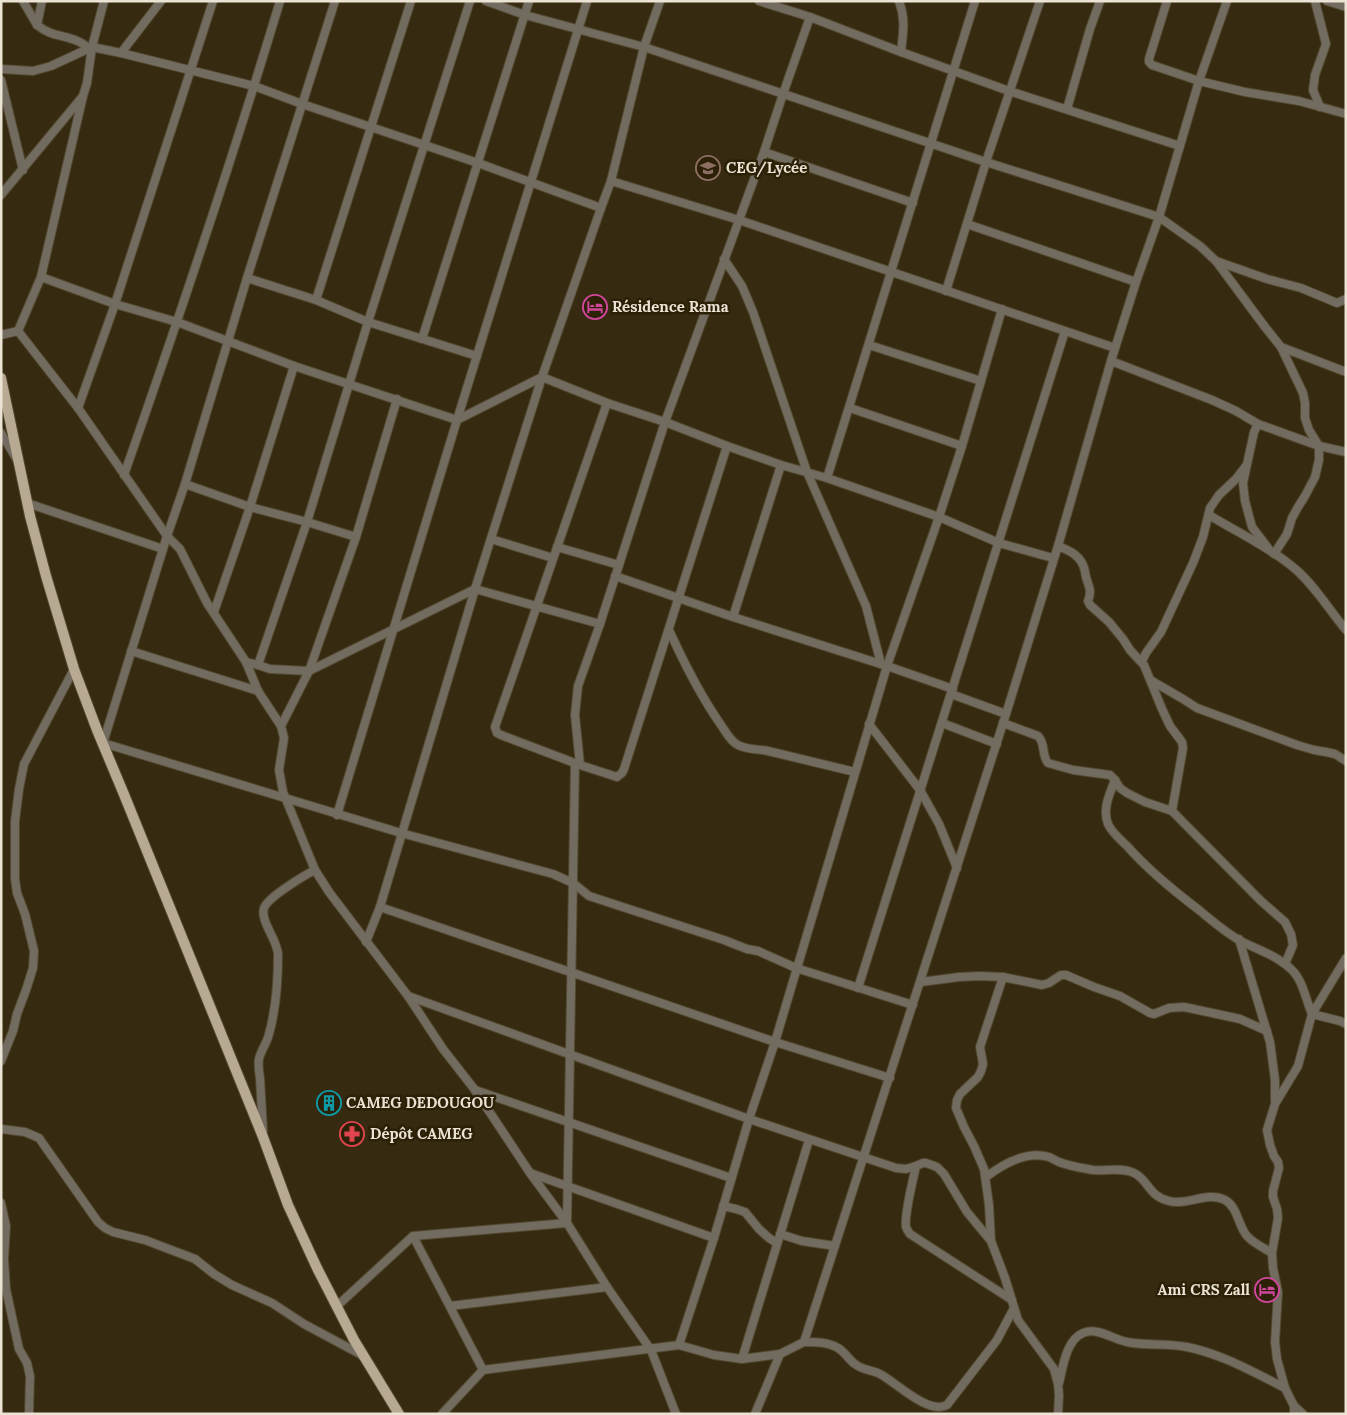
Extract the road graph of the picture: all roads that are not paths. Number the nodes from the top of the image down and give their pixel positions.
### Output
1 (23, 1) edge
2 (42, 1) edge
3 (104, 1) edge
4 (161, 1) edge
5 (213, 1) edge
6 (280, 1) edge
7 (336, 1) edge
8 (411, 1) edge
9 (470, 1) edge
10 (486, 1) edge
11 (529, 1) edge
12 (587, 1) edge
13 (660, 1) edge
14 (759, 1) edge
15 (899, 1) edge
16 (975, 1) edge
17 (1040, 1) edge
18 (1100, 1) edge
19 (1167, 1) edge
20 (1227, 1) edge
21 (1315, 1) edge
22 (1327, 1) edge
23 (1346, 7) edge
24 (525, 15) junction
25 (810, 17) junction
26 (37, 26) junction
27 (579, 29) junction
28 (644, 47) junction
29 (91, 48) junction
30 (901, 52) junction
31 (121, 53) junction
32 (1, 69) edge
33 (190, 71) junction
34 (954, 71) junction
35 (1, 80) edge
36 (1199, 81) junction
37 (254, 86) junction
38 (1009, 90) junction
39 (783, 94) junction
40 (83, 96) junction
41 (302, 104) junction
42 (1320, 107) junction
43 (1068, 109) junction
44 (1346, 114) edge
45 (371, 126) junction
46 (930, 143) junction
47 (424, 145) junction
48 (1180, 146) junction
49 (764, 152) junction
50 (986, 162) junction
51 (478, 164) junction
52 (22, 170) junction
53 (611, 181) junction
54 (530, 183) junction
55 (1, 195) edge
56 (913, 203) junction
57 (602, 208) junction
58 (1159, 217) junction
59 (738, 220) junction
60 (967, 224) junction
61 (724, 259) junction
62 (1216, 261) junction
63 (892, 272) junction
64 (41, 277) junction
65 (247, 278) junction
66 (1136, 282) junction
67 (946, 291) junction
68 (1346, 299) edge
69 (316, 300) junction
70 (115, 304) junction
71 (1002, 309) junction
72 (177, 322) junction
73 (368, 322) junction
74 (18, 331) junction
75 (1065, 331) junction
76 (1, 335) edge
77 (422, 340) junction
78 (228, 342) junction
79 (869, 345) junction
80 (1282, 347) junction
81 (1115, 348) junction
82 (477, 356) junction
83 (1111, 361) junction
84 (294, 366) junction
85 (1346, 372) edge
86 (542, 377) junction
87 (1, 378) edge
88 (981, 381) junction
89 (349, 384) junction
90 (397, 399) junction
91 (607, 403) junction
92 (78, 408) junction
93 (850, 408) junction
94 (457, 420) junction
95 (665, 422) junction
96 (1258, 424) junction
97 (1, 433) edge
98 (727, 446) junction
99 (962, 446) junction
100 (1319, 446) junction
101 (1346, 452) edge
102 (19, 464) junction
103 (781, 465) junction
104 (1246, 466) junction
105 (807, 472) junction
106 (124, 475) junction
107 (828, 478) junction
108 (185, 484) junction
109 (27, 504) junction
110 (250, 507) junction
111 (1209, 515) junction
112 (939, 517) junction
113 (307, 522) junction
114 (167, 536) junction
115 (356, 537) junction
116 (491, 540) junction
117 (999, 542) junction
118 (1058, 546) junction
119 (557, 547) junction
120 (163, 549) junction
121 (1272, 553) junction
122 (553, 558) junction
123 (1053, 558) junction
124 (619, 565) junction
125 (615, 576) junction
126 (475, 589) junction
127 (679, 598) junction
128 (536, 606) junction
129 (214, 612) junction
130 (733, 617) junction
131 (600, 624) junction
132 (393, 630) junction
133 (669, 630) junction
134 (1346, 630) edge
135 (131, 652) junction
136 (1142, 661) junction
137 (246, 662) junction
138 (258, 665) junction
139 (884, 665) junction
140 (74, 669) junction
141 (309, 671) junction
142 (1152, 681) junction
143 (258, 690) junction
144 (952, 692) junction
145 (1006, 714) junction
146 (942, 723) junction
147 (1003, 723) junction
148 (869, 724) junction
149 (281, 726) junction
150 (103, 743) junction
151 (997, 744) junction
152 (1346, 761) edge
153 (577, 764) junction
154 (855, 772) junction
155 (1115, 780) junction
156 (920, 790) junction
157 (286, 798) junction
158 (1172, 811) junction
159 (337, 814) junction
160 (401, 833) junction
161 (957, 868) junction
162 (315, 870) junction
163 (573, 884) junction
164 (380, 907) junction
165 (1239, 940) junction
166 (366, 942) junction
167 (1346, 959) edge
168 (1285, 964) junction
169 (796, 968) junction
170 (571, 972) junction
171 (1003, 977) junction
172 (921, 982) junction
173 (858, 988) junction
174 (408, 996) junction
175 (913, 1005) junction
176 (1312, 1014) junction
177 (1346, 1024) edge
178 (1268, 1031) junction
179 (775, 1042) junction
180 (570, 1054) junction
181 (1, 1061) edge
182 (890, 1078) junction
183 (475, 1090) junction
184 (1274, 1104) junction
185 (749, 1119) junction
186 (569, 1122) junction
187 (1, 1129) edge
188 (263, 1137) junction
189 (809, 1140) junction
190 (864, 1158) junction
191 (916, 1166) junction
192 (530, 1173) junction
193 (986, 1177) junction
194 (731, 1178) junction
195 (568, 1186) junction
196 (1, 1203) edge
197 (723, 1206) junction
198 (567, 1223) junction
199 (780, 1234) junction
200 (413, 1236) junction
201 (714, 1238) junction
202 (992, 1240) junction
203 (777, 1243) junction
204 (835, 1246) junction
205 (1272, 1253) junction
206 (607, 1287) junction
207 (1013, 1304) junction
208 (337, 1306) junction
209 (450, 1306) junction
210 (804, 1342) junction
211 (679, 1345) junction
212 (651, 1350) junction
213 (780, 1354) junction
214 (742, 1359) junction
215 (483, 1370) junction
216 (1058, 1384) junction
217 (1285, 1388) junction
218 (1294, 1410) edge
219 (29, 1414) edge
220 (398, 1414) edge
221 (442, 1414) edge
222 (676, 1414) edge
223 (755, 1414) edge
224 (1058, 1414) edge
225 (1304, 1414) edge

1 - 26 street
2 - 26 street
3 - 29 street
4 - 31 street
5 - 33 street
6 - 37 street
7 - 41 street
8 - 45 street
9 - 47 street
10 - 24 street
11 - 24 street
12 - 27 street
13 - 28 street
14 - 25 street
15 - 30 street
16 - 34 street
17 - 38 street
18 - 43 street
19 - 36 street
20 - 36 street
21 - 42 street
22 - 23 street
24 - 27 street
24 - 51 street
25 - 30 street
25 - 39 street
26 - 29 street
27 - 28 street
27 - 54 street
28 - 39 street
28 - 53 street
29 - 31 street
29 - 32 street
29 - 40 street
30 - 34 street
31 - 33 street
33 - 37 street
33 - 70 street
34 - 38 street
34 - 46 street
35 - 52 street
36 - 42 street
36 - 48 street
37 - 41 street
37 - 72 street
38 - 43 street
38 - 50 street
39 - 46 street
39 - 49 street
40 - 52 street
40 - 64 street
41 - 45 street
41 - 65 street
42 - 44 street
43 - 48 street
45 - 47 street
45 - 69 street
46 - 50 street
46 - 56 street
47 - 51 street
47 - 73 street
48 - 58 street
49 - 56 street
49 - 59 street
50 - 58 street
50 - 60 street
51 - 54 street
51 - 77 street
52 - 55 street
53 - 57 street
53 - 59 street
54 - 57 street
54 - 82 street
56 - 63 street
57 - 86 street
58 - 62 street
58 - 66 street
59 - 61 street
59 - 63 street
60 - 66 street
60 - 67 street
61 - 95 street
61 - 105 street
62 - 68 street
62 - 80 street
63 - 67 street
63 - 79 street
64 - 70 street
64 - 74 street
65 - 69 street
65 - 78 street
66 - 81 street
67 - 71 street
69 - 73 street
70 - 72 street
70 - 92 street
71 - 75 street
71 - 88 street
72 - 78 street
72 - 106 street
73 - 77 street
73 - 89 street
74 - 76 street
74 - 92 street
75 - 81 street
75 - 117 street
77 - 82 street
78 - 84 street
78 - 108 street
79 - 88 street
79 - 93 street
80 - 85 street
80 - 100 street
81 - 83 street
82 - 94 street
83 - 96 street
83 - 118 street
84 - 89 street
84 - 110 street
86 - 91 street
86 - 94 street
86 - 116 street
87 - 102 main road
88 - 99 street
89 - 90 street
89 - 113 street
90 - 94 street
90 - 115 street
91 - 95 street
91 - 119 street
92 - 106 street
93 - 99 street
93 - 107 street
94 - 132 street
95 - 98 street
95 - 124 street
96 - 100 street
96 - 104 street
97 - 102 street
98 - 103 street
98 - 127 street
99 - 112 street
100 - 101 street
100 - 121 street
102 - 109 main road
103 - 105 street
103 - 130 street
104 - 111 street
104 - 121 street
105 - 107 street
105 - 139 street
106 - 114 street
107 - 112 street
108 - 110 street
108 - 114 street
109 - 120 street
109 - 140 main road
110 - 113 street
110 - 129 street
111 - 121 street
111 - 136 street
112 - 117 street
112 - 139 street
113 - 115 street
113 - 138 street
114 - 120 street
114 - 129 street
115 - 141 street
116 - 122 street
116 - 126 street
117 - 123 street
117 - 144 street
118 - 123 street
118 - 136 street
119 - 122 street
119 - 124 street
120 - 135 street
121 - 134 street
122 - 128 street
123 - 145 street
124 - 125 street
125 - 127 street
125 - 131 street
126 - 128 street
126 - 132 street
126 - 160 street
127 - 130 street
127 - 133 street
128 - 131 street
128 - 153 street
129 - 137 street
130 - 139 street
131 - 153 street
132 - 141 street
132 - 159 street
133 - 153 street
133 - 154 street
135 - 143 street
135 - 150 street
136 - 142 street
137 - 138 street
137 - 143 street
138 - 141 street
139 - 144 street
139 - 148 street
140 - 150 main road
140 - 181 street
141 - 149 street
142 - 152 street
142 - 158 street
143 - 149 street
144 - 145 street
144 - 146 street
145 - 147 street
146 - 151 street
146 - 156 street
147 - 151 street
147 - 155 street
148 - 154 street
148 - 156 street
149 - 157 street
150 - 157 street
150 - 188 main road
151 - 161 street
153 - 163 street
154 - 169 street
155 - 158 street
155 - 165 street
156 - 161 street
156 - 173 street
157 - 159 street
157 - 162 street
158 - 168 street
159 - 160 street
160 - 163 street
160 - 164 street
161 - 172 street
162 - 166 street
162 - 188 street
163 - 169 street
163 - 170 street
164 - 166 street
164 - 170 street
165 - 168 street
165 - 178 street
166 - 174 street
167 - 176 street
168 - 176 street
169 - 173 street
169 - 179 street
170 - 179 street
170 - 180 street
171 - 172 street
171 - 178 street
171 - 193 street
172 - 175 street
173 - 175 street
174 - 180 street
174 - 183 street
175 - 182 street
176 - 177 street
176 - 184 street
178 - 184 street
179 - 182 street
179 - 185 street
180 - 185 street
180 - 186 street
182 - 190 street
183 - 186 street
183 - 192 street
184 - 205 street
185 - 189 street
185 - 194 street
186 - 194 street
186 - 195 street
187 - 220 street
188 - 208 main road
189 - 190 street
189 - 199 street
190 - 191 street
190 - 204 street
191 - 202 street
191 - 207 street
192 - 195 street
192 - 198 street
193 - 202 street
193 - 205 street
194 - 197 street
195 - 198 street
195 - 201 street
196 - 219 street
197 - 201 street
197 - 203 street
198 - 200 street
198 - 206 street
199 - 203 street
199 - 204 street
200 - 208 street
200 - 209 street
201 - 211 street
202 - 207 street
203 - 214 street
204 - 210 street
205 - 217 street
206 - 209 street
206 - 212 street
207 - 210 street
207 - 216 street
208 - 220 main road
209 - 215 street
210 - 213 street
211 - 212 street
211 - 214 street
212 - 215 street
212 - 222 street
213 - 214 street
213 - 223 street
215 - 221 street
216 - 217 street
216 - 224 street
217 - 218 street
218 - 225 street

